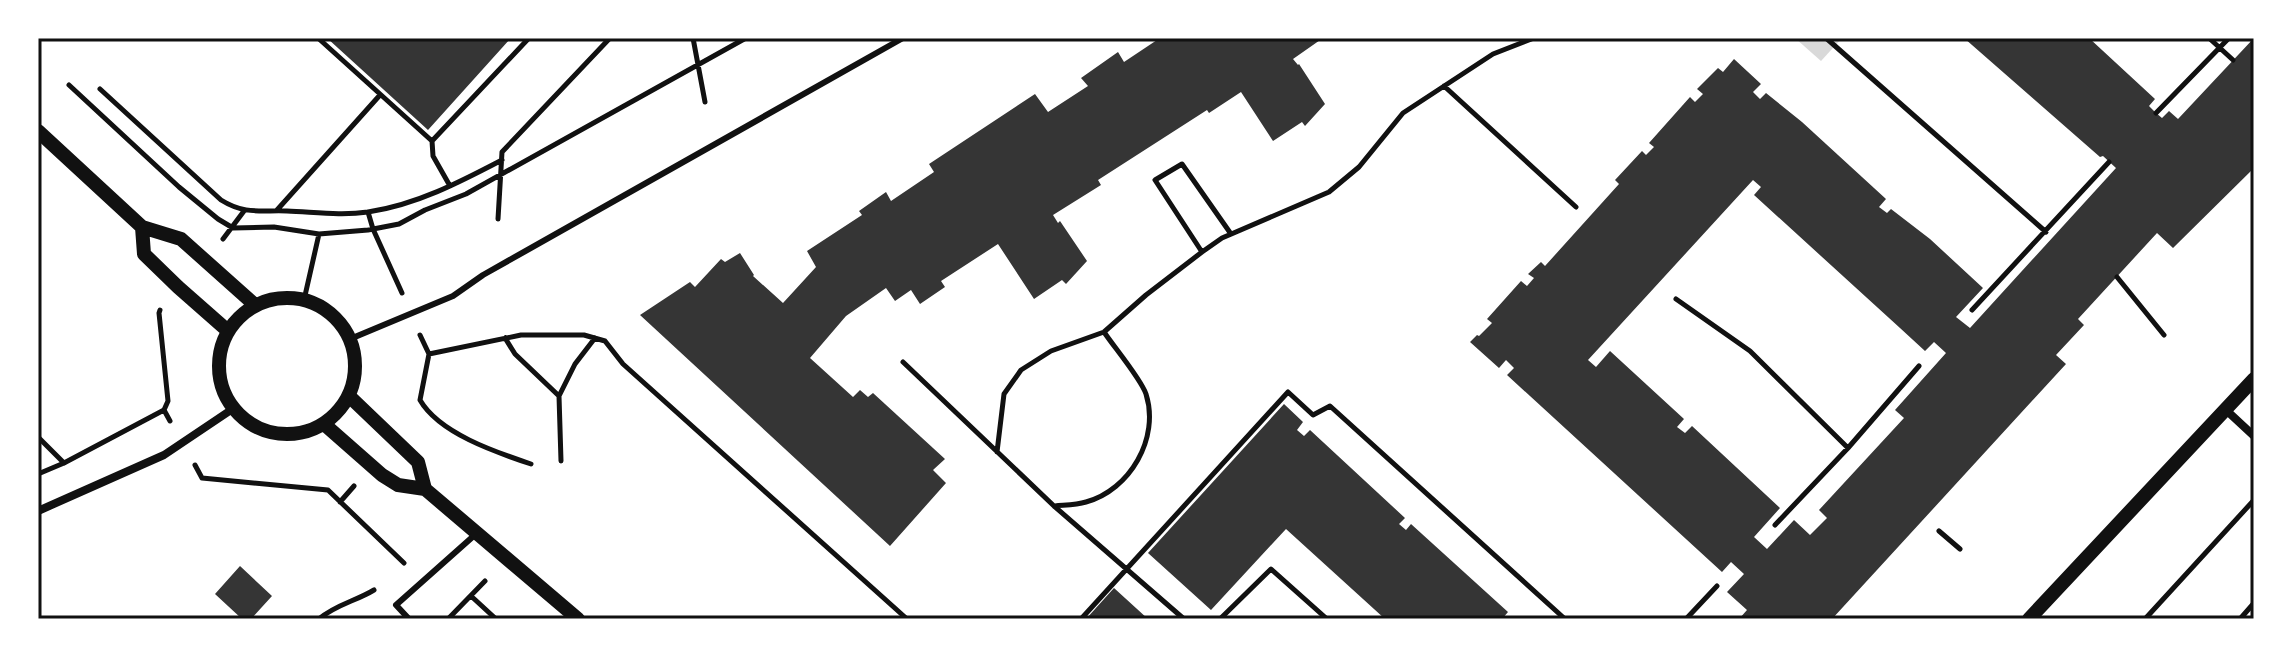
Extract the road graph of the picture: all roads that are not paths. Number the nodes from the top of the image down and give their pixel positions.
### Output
1 (903, 38) edge
2 (38, 131) edge
3 (142, 227) junction
4 (255, 305) junction
5 (228, 331) junction
6 (350, 339) junction
7 (2254, 379) edge
8 (349, 396) junction
9 (234, 408) junction
10 (2226, 410) junction
11 (324, 424) junction
12 (2254, 436) edge
13 (425, 489) junction
14 (38, 511) edge
15 (477, 533) junction
16 (409, 619) edge
17 (578, 619) edge
18 (2029, 619) edge

1 - 6 lane
2 - 3 street
3 - 4 street
3 - 5 street
4 - 5 street
4 - 6 street
5 - 9 street
6 - 8 street
7 - 10 street
8 - 11 street
8 - 13 street
9 - 11 street
9 - 14 street
10 - 12 street
10 - 18 street
11 - 13 street
13 - 15 street
15 - 16 lane
15 - 17 street

